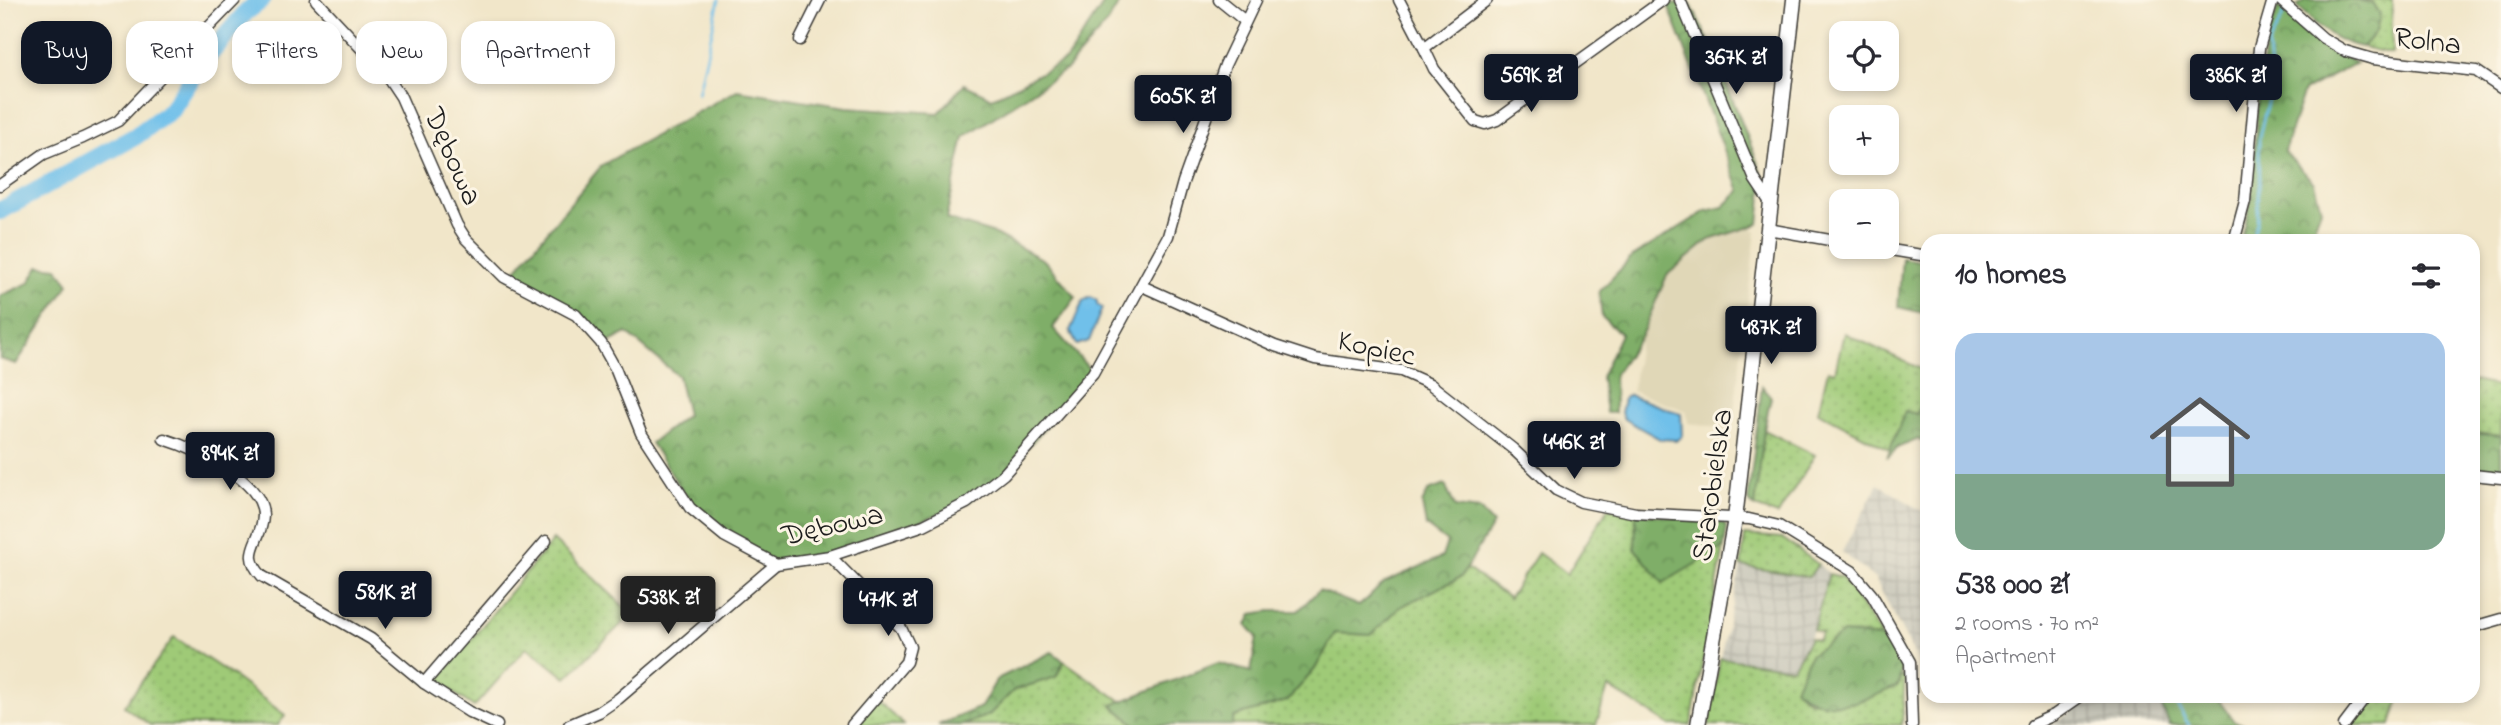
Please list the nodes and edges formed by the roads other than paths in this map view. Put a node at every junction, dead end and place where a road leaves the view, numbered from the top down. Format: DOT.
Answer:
graph roads {
  1 [pos="235,0"];
  2 [pos="317,0"];
  3 [pos="820,0"];
  4 [pos="1219,0"];
  5 [pos="1256,0"];
  6 [pos="1399,0"];
  7 [pos="1487,0"];
  8 [pos="1663,0"];
  9 [pos="1679,0"];
  10 [pos="1794,0"];
  11 [pos="2283,3"];
  12 [pos="1245,21"];
  13 [pos="800,40"];
  14 [pos="1424,48"];
  15 [pos="2501,88"];
  16 [pos="0,185"];
  17 [pos="1771,204"];
  18 [pos="1768,229"];
  19 [pos="2236,234"];
  20 [pos="1829,240"];
  21 [pos="1899,251"];
  22 [pos="1920,255"];
  23 [pos="1142,286"];
  24 [pos="164,439"];
  25 [pos="2480,476"];
  26 [pos="2501,478"];
  27 [pos="1735,519"];
  28 [pos="545,541"];
  29 [pos="830,556"];
  30 [pos="776,564"];
  31 [pos="2501,619"];
  32 [pos="2480,625"];
  33 [pos="424,683"];
  34 [pos="2071,703"];
  35 [pos="2361,703"];
  36 [pos="497,725"];
  37 [pos="569,725"];
  38 [pos="852,725"];
  39 [pos="1698,725"];
  40 [pos="1912,725"];
  41 [pos="2032,725"];
  42 [pos="2344,725"];
  1 -- 16 [label="street"];
  2 -- 30 [label="street, Dębowa"];
  3 -- 13 [label="street"];
  4 -- 12 [label="street"];
  5 -- 12 [label="street, Dębowa"];
  6 -- 14 [label="street"];
  7 -- 14 [label="street"];
  8 -- 14 [label="street"];
  9 -- 17 [label="street"];
  10 -- 17 [label="street, Starobielska"];
  11 -- 15 [label="street, Rolna"];
  11 -- 19 [label="street"];
  12 -- 23 [label="street, Dębowa"];
  17 -- 18 [label="street, Starobielska"];
  18 -- 20 [label="street"];
  18 -- 27 [label="street, Starobielska"];
  21 -- 22 [label="street"];
  23 -- 27 [label="street, Kopiec"];
  23 -- 29 [label="street, Dębowa"];
  24 -- 33 [label="street"];
  25 -- 26 [label="street"];
  27 -- 39 [label="street, Starobielska"];
  27 -- 40 [label="street, Kopiec"];
  28 -- 33 [label="street"];
  29 -- 30 [label="street, Dębowa"];
  29 -- 38 [label="street"];
  30 -- 37 [label="street"];
  31 -- 32 [label="street"];
  33 -- 36 [label="street"];
  34 -- 41 [label="street"];
  35 -- 42 [label="street"];
}
